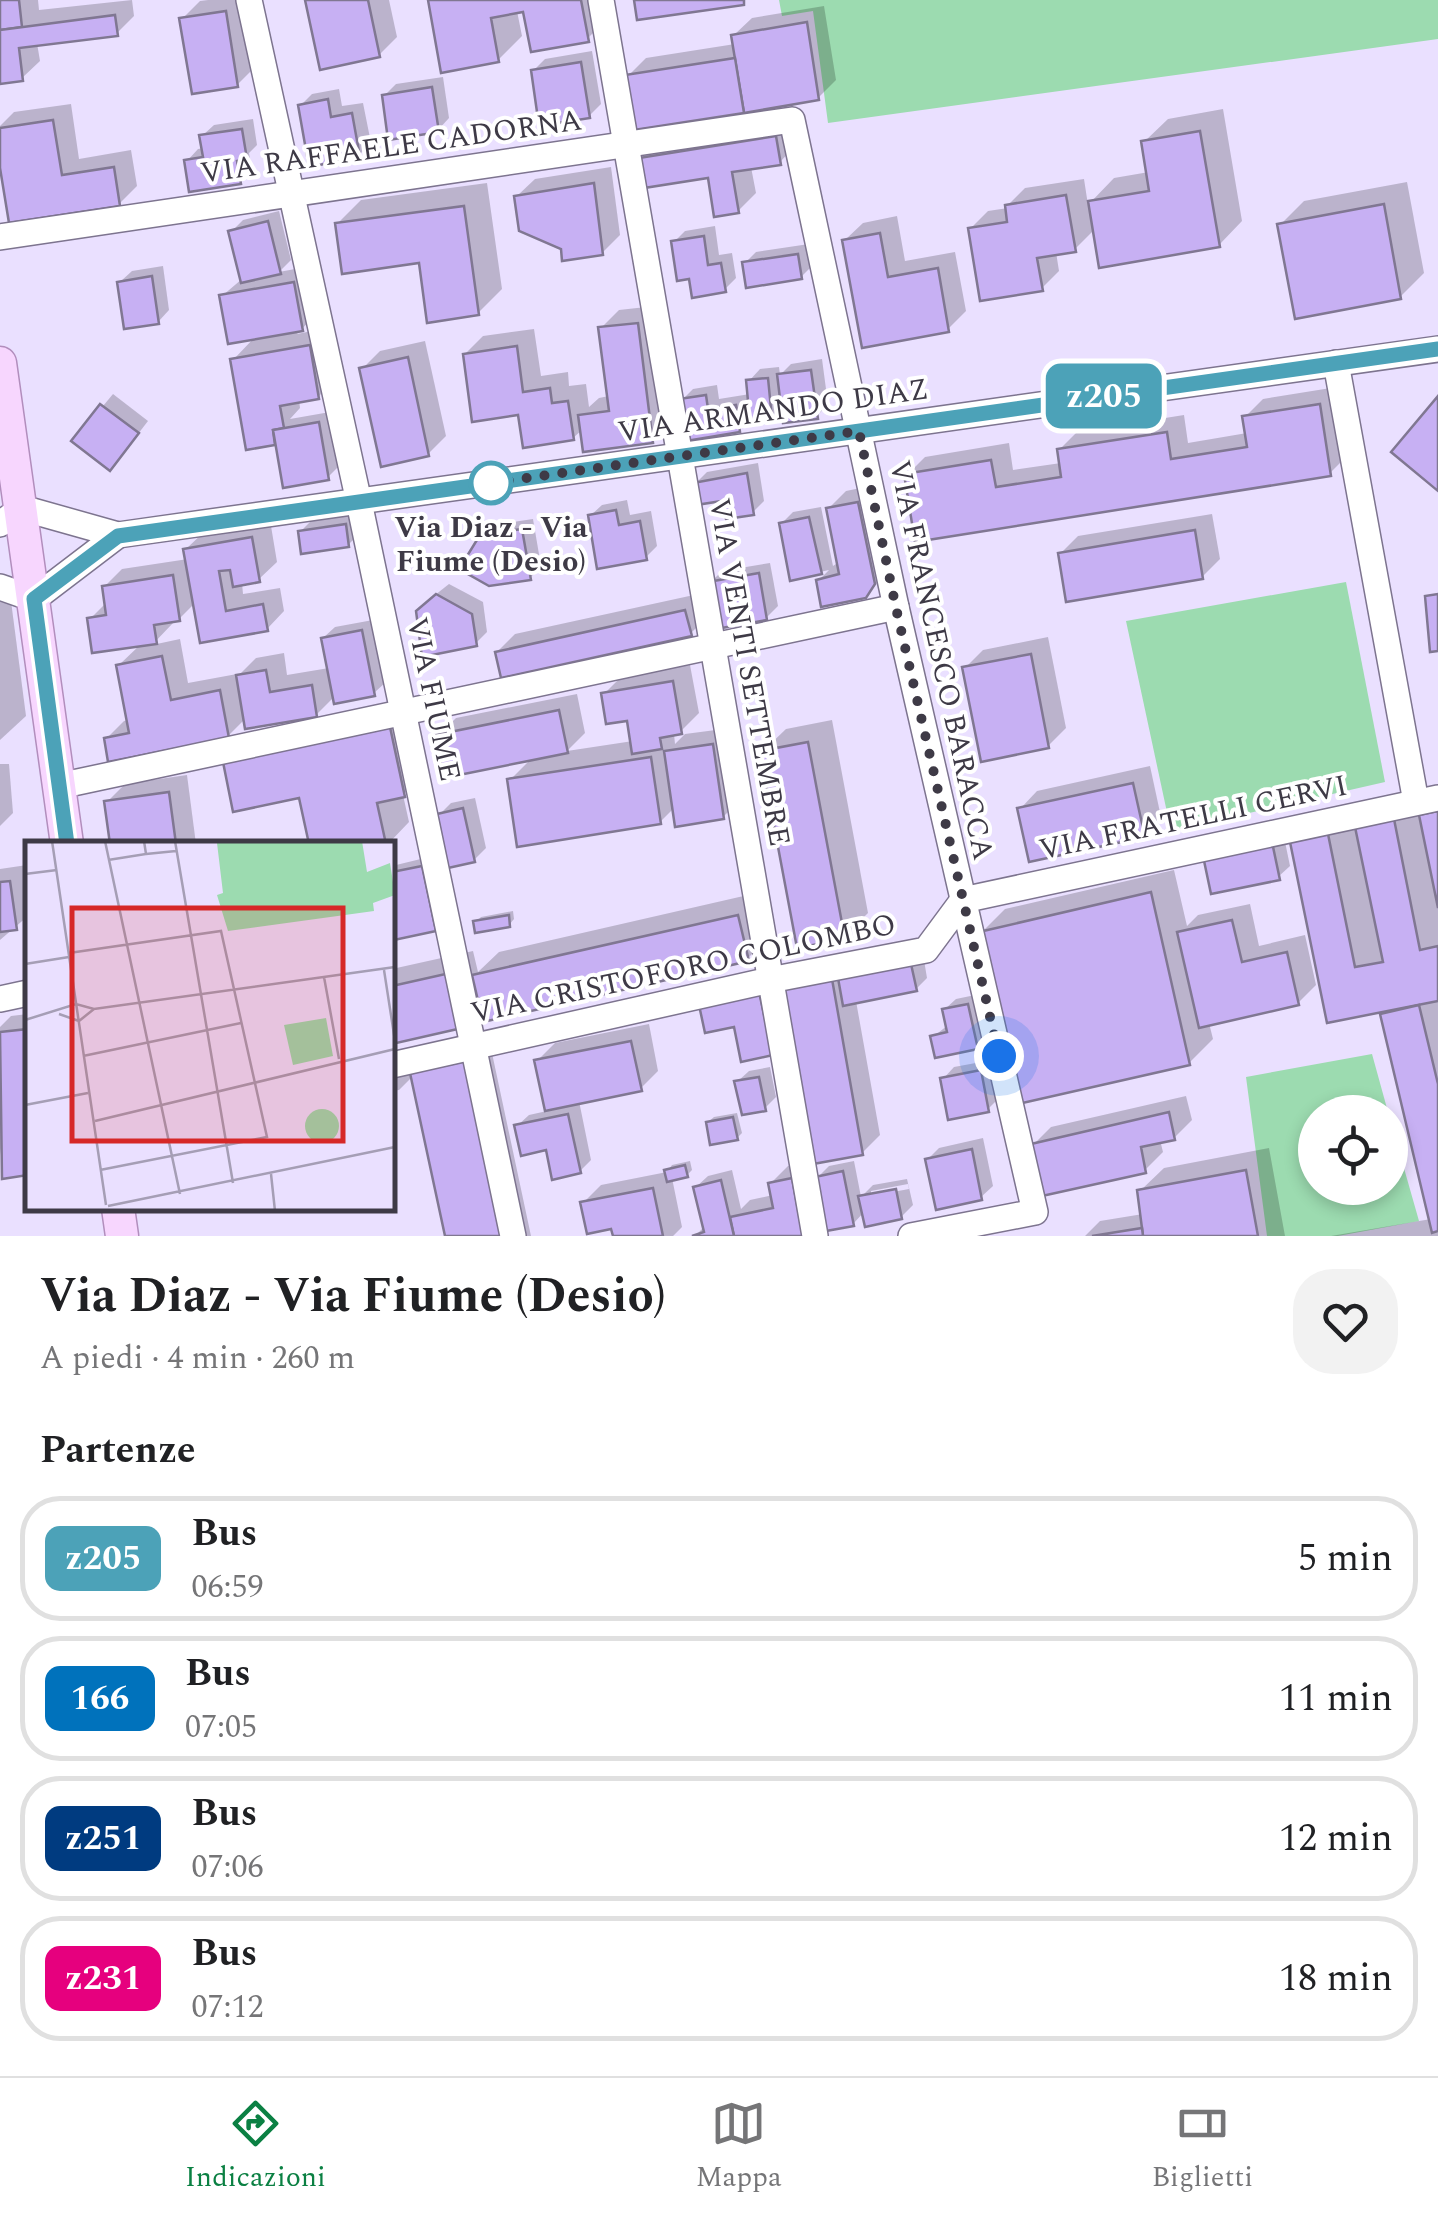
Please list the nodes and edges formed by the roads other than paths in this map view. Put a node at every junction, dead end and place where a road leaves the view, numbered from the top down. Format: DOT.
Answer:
graph roads {
  1 [pos="249,0"];
  2 [pos="601,0"];
  3 [pos="792,120"];
  4 [pos="625,145"];
  5 [pos="292,192"];
  6 [pos="0,237"];
  7 [pos="1438,348"];
  8 [pos="0,363"];
  9 [pos="1336,363"];
  10 [pos="859,431"];
  11 [pos="679,456"];
  12 [pos="359,502"];
  13 [pos="11,516"];
  14 [pos="118,536"];
  15 [pos="0,586"];
  16 [pos="34,599"];
  17 [pos="896,608"];
  18 [pos="712,647"];
  19 [pos="404,713"];
  20 [pos="59,786"];
  21 [pos="1427,800"];
  22 [pos="67,841"];
  23 [pos="962,900"];
  24 [pos="770,980"];
  25 [pos="25,994"];
  26 [pos="0,998"];
  27 [pos="474,1046"];
  28 [pos="395,1064"];
  29 [pos="118,1211"];
  30 [pos="122,1236"];
  31 [pos="513,1236"];
  32 [pos="814,1236"];
  33 [pos="911,1236"];
  1 -- 5 [label="street, VIA FIUME"];
  2 -- 4 [label="street, VIA VENTI SETTEMBRE"];
  3 -- 4 [label="street, VIA RAFFAELE CADORNA"];
  3 -- 10 [label="street, VIA FRANCESCO BARACCA"];
  4 -- 5 [label="street, VIA RAFFAELE CADORNA"];
  4 -- 11 [label="street, VIA VENTI SETTEMBRE"];
  5 -- 6 [label="street, VIA RAFFAELE CADORNA"];
  5 -- 12 [label="street, VIA FIUME"];
  7 -- 9 [label="street, VIA ARMANDO DIAZ"];
  8 -- 13 [label="main road"];
  9 -- 10 [label="street, VIA ARMANDO DIAZ"];
  9 -- 21 [label="street"];
  10 -- 11 [label="street, VIA ARMANDO DIAZ"];
  10 -- 17 [label="street, VIA FRANCESCO BARACCA"];
  11 -- 12 [label="street, VIA ARMANDO DIAZ"];
  11 -- 18 [label="street, VIA VENTI SETTEMBRE"];
  12 -- 14 [label="street, VIA ARMANDO DIAZ"];
  12 -- 19 [label="street, VIA FIUME"];
  13 -- 14 [label="street, VIA ARMANDO DIAZ"];
  13 -- 16 [label="main road"];
  14 -- 16 [label="street, VIA ARMANDO DIAZ"];
  15 -- 16 [label="street"];
  16 -- 20 [label="main road"];
  17 -- 18 [label="street"];
  17 -- 23 [label="street, VIA FRANCESCO BARACCA"];
  18 -- 19 [label="street"];
  18 -- 24 [label="street, VIA VENTI SETTEMBRE"];
  19 -- 20 [label="street"];
  19 -- 27 [label="street, VIA FIUME"];
  20 -- 22 [label="main road"];
  21 -- 23 [label="street, VIA FRATELLI CERVI"];
  23 -- 24 [label="street, VIA CRISTOFORO COLOMBO"];
  23 -- 33 [label="street, VIA FRANCESCO BARACCA"];
  24 -- 27 [label="street, VIA CRISTOFORO COLOMBO"];
  24 -- 32 [label="street, VIA VENTI SETTEMBRE"];
  25 -- 26 [label="street"];
  27 -- 28 [label="street, VIA CRISTOFORO COLOMBO"];
  27 -- 31 [label="street, VIA FIUME"];
  29 -- 30 [label="main road"];
}
